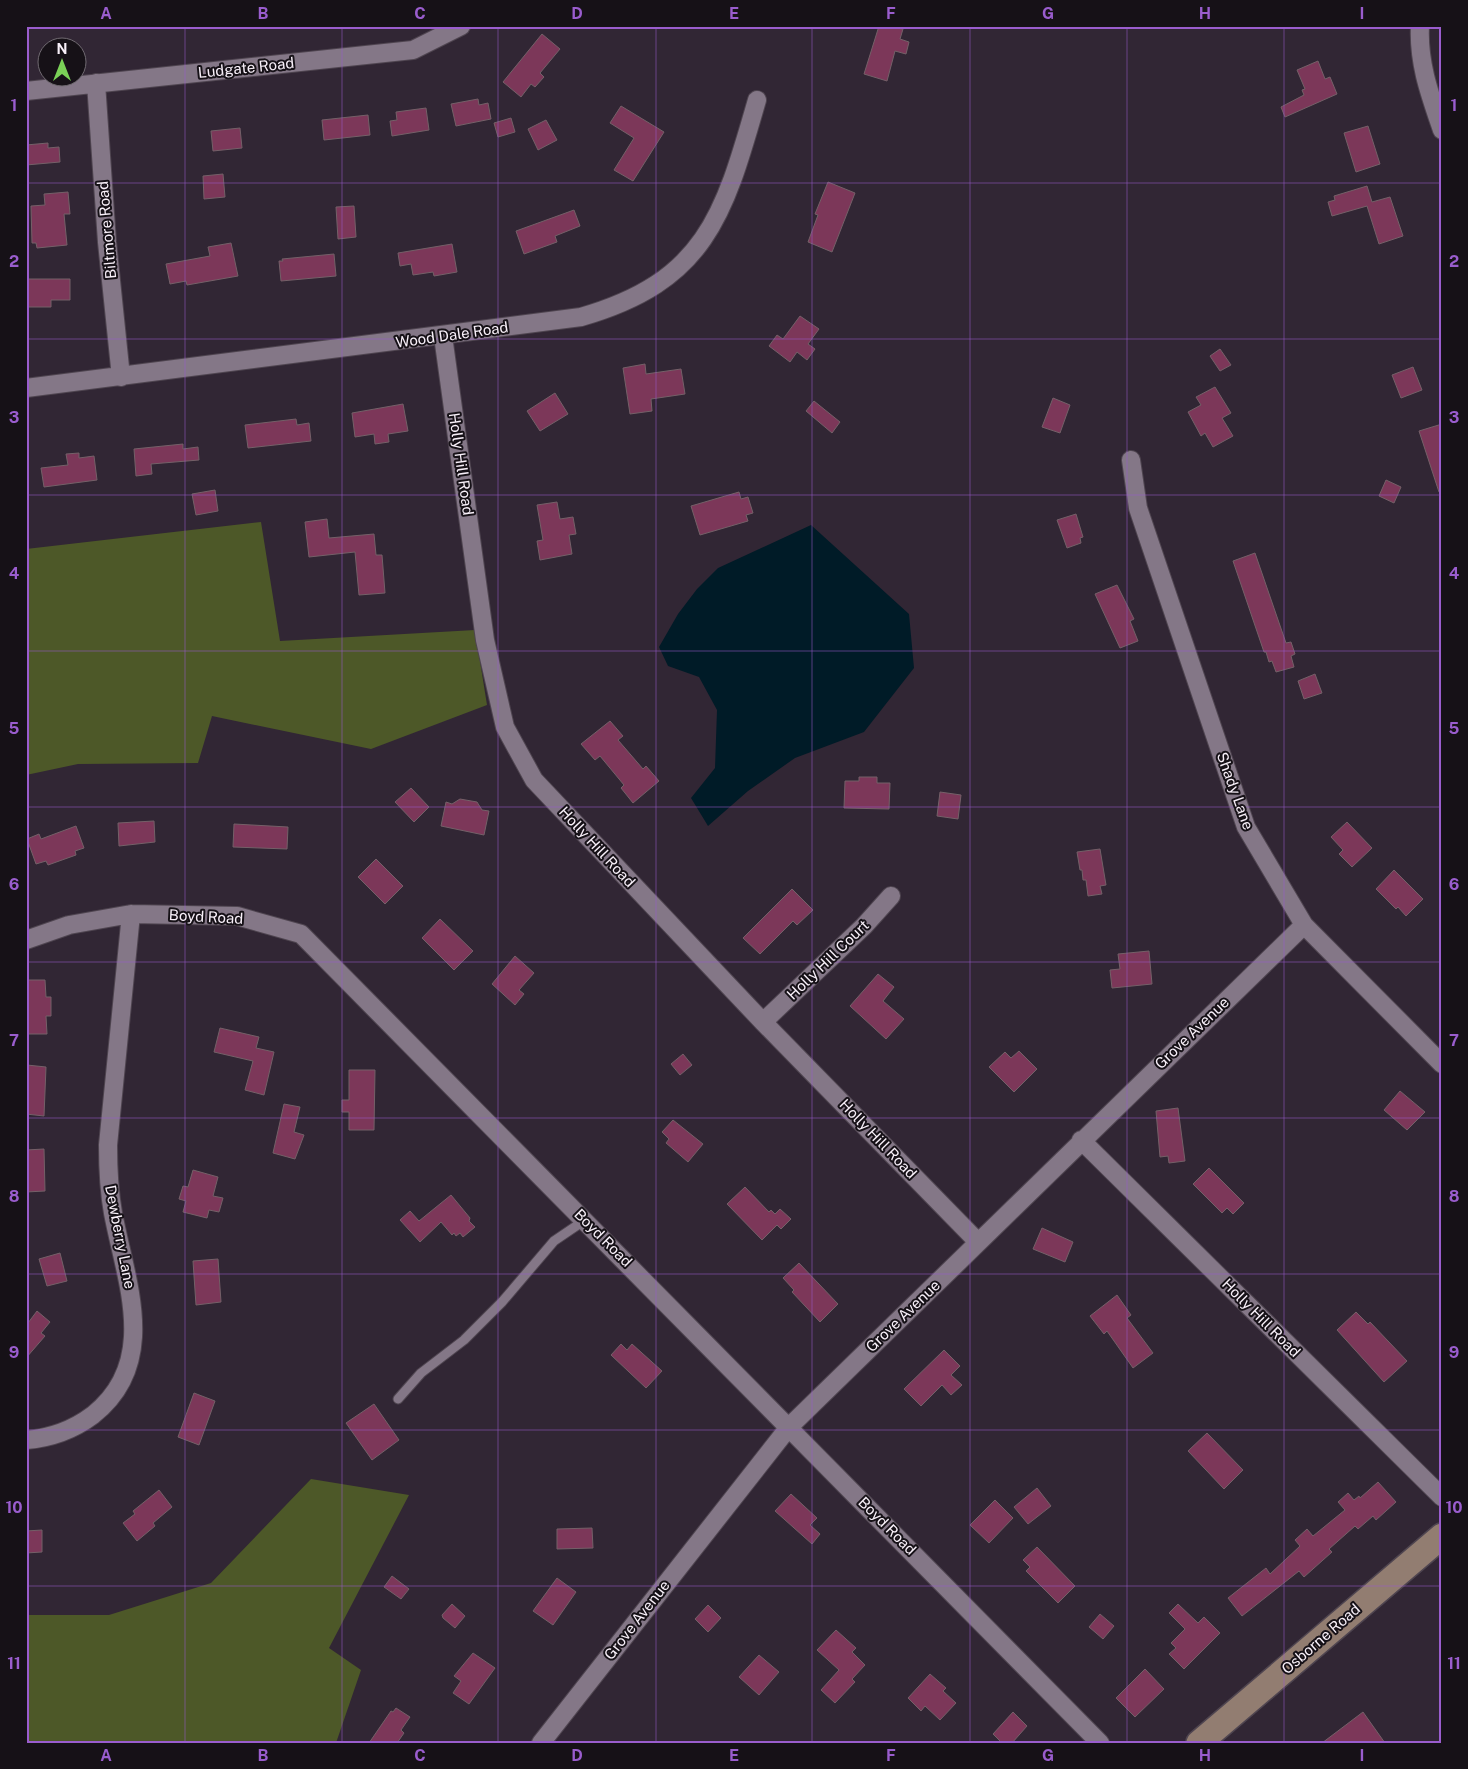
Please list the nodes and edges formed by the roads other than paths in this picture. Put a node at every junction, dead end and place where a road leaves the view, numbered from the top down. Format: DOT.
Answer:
graph roads {
  1 [pos="461,26"];
  2 [pos="1420,26"];
  3 [pos="96,83"];
  4 [pos="26,91"];
  5 [pos="757,100"];
  6 [pos="1442,130"];
  7 [pos="444,336"];
  8 [pos="121,377"];
  9 [pos="26,388"];
  10 [pos="1131,460"];
  11 [pos="891,896"];
  12 [pos="131,914"];
  13 [pos="1304,924"];
  14 [pos="26,940"];
  15 [pos="763,1022"];
  16 [pos="1442,1064"];
  17 [pos="1081,1140"];
  18 [pos="585,1220"];
  19 [pos="978,1242"];
  20 [pos="398,1399"];
  21 [pos="789,1427"];
  22 [pos="26,1440"];
  23 [pos="1442,1497"];
  24 [pos="1442,1536"];
  25 [pos="541,1743"];
  26 [pos="1100,1743"];
  27 [pos="1199,1743"];
  1 -- 3 [label="street, Ludgate Road"];
  2 -- 6 [label="street"];
  3 -- 4 [label="street, Ludgate Road"];
  3 -- 8 [label="street, Biltmore Road"];
  5 -- 7 [label="street, Wood Dale Road"];
  7 -- 8 [label="street, Wood Dale Road"];
  7 -- 15 [label="street, Holly Hill Road"];
  8 -- 9 [label="street, Wood Dale Road"];
  10 -- 13 [label="street, Shady Lane"];
  11 -- 15 [label="street, Holly Hill Court"];
  12 -- 14 [label="street, Boyd Road"];
  12 -- 18 [label="street, Boyd Road"];
  12 -- 22 [label="street, Dewberry Lane"];
  13 -- 16 [label="street, Shady Lane"];
  13 -- 17 [label="street, Grove Avenue"];
  15 -- 19 [label="street, Holly Hill Road"];
  17 -- 19 [label="street, Grove Avenue"];
  17 -- 23 [label="street, Holly Hill Road"];
  18 -- 20 [label="lane"];
  18 -- 21 [label="street, Boyd Road"];
  19 -- 21 [label="street, Grove Avenue"];
  21 -- 25 [label="street, Grove Avenue"];
  21 -- 26 [label="street, Boyd Road"];
  24 -- 27 [label="street, Osborne Road"];
}
